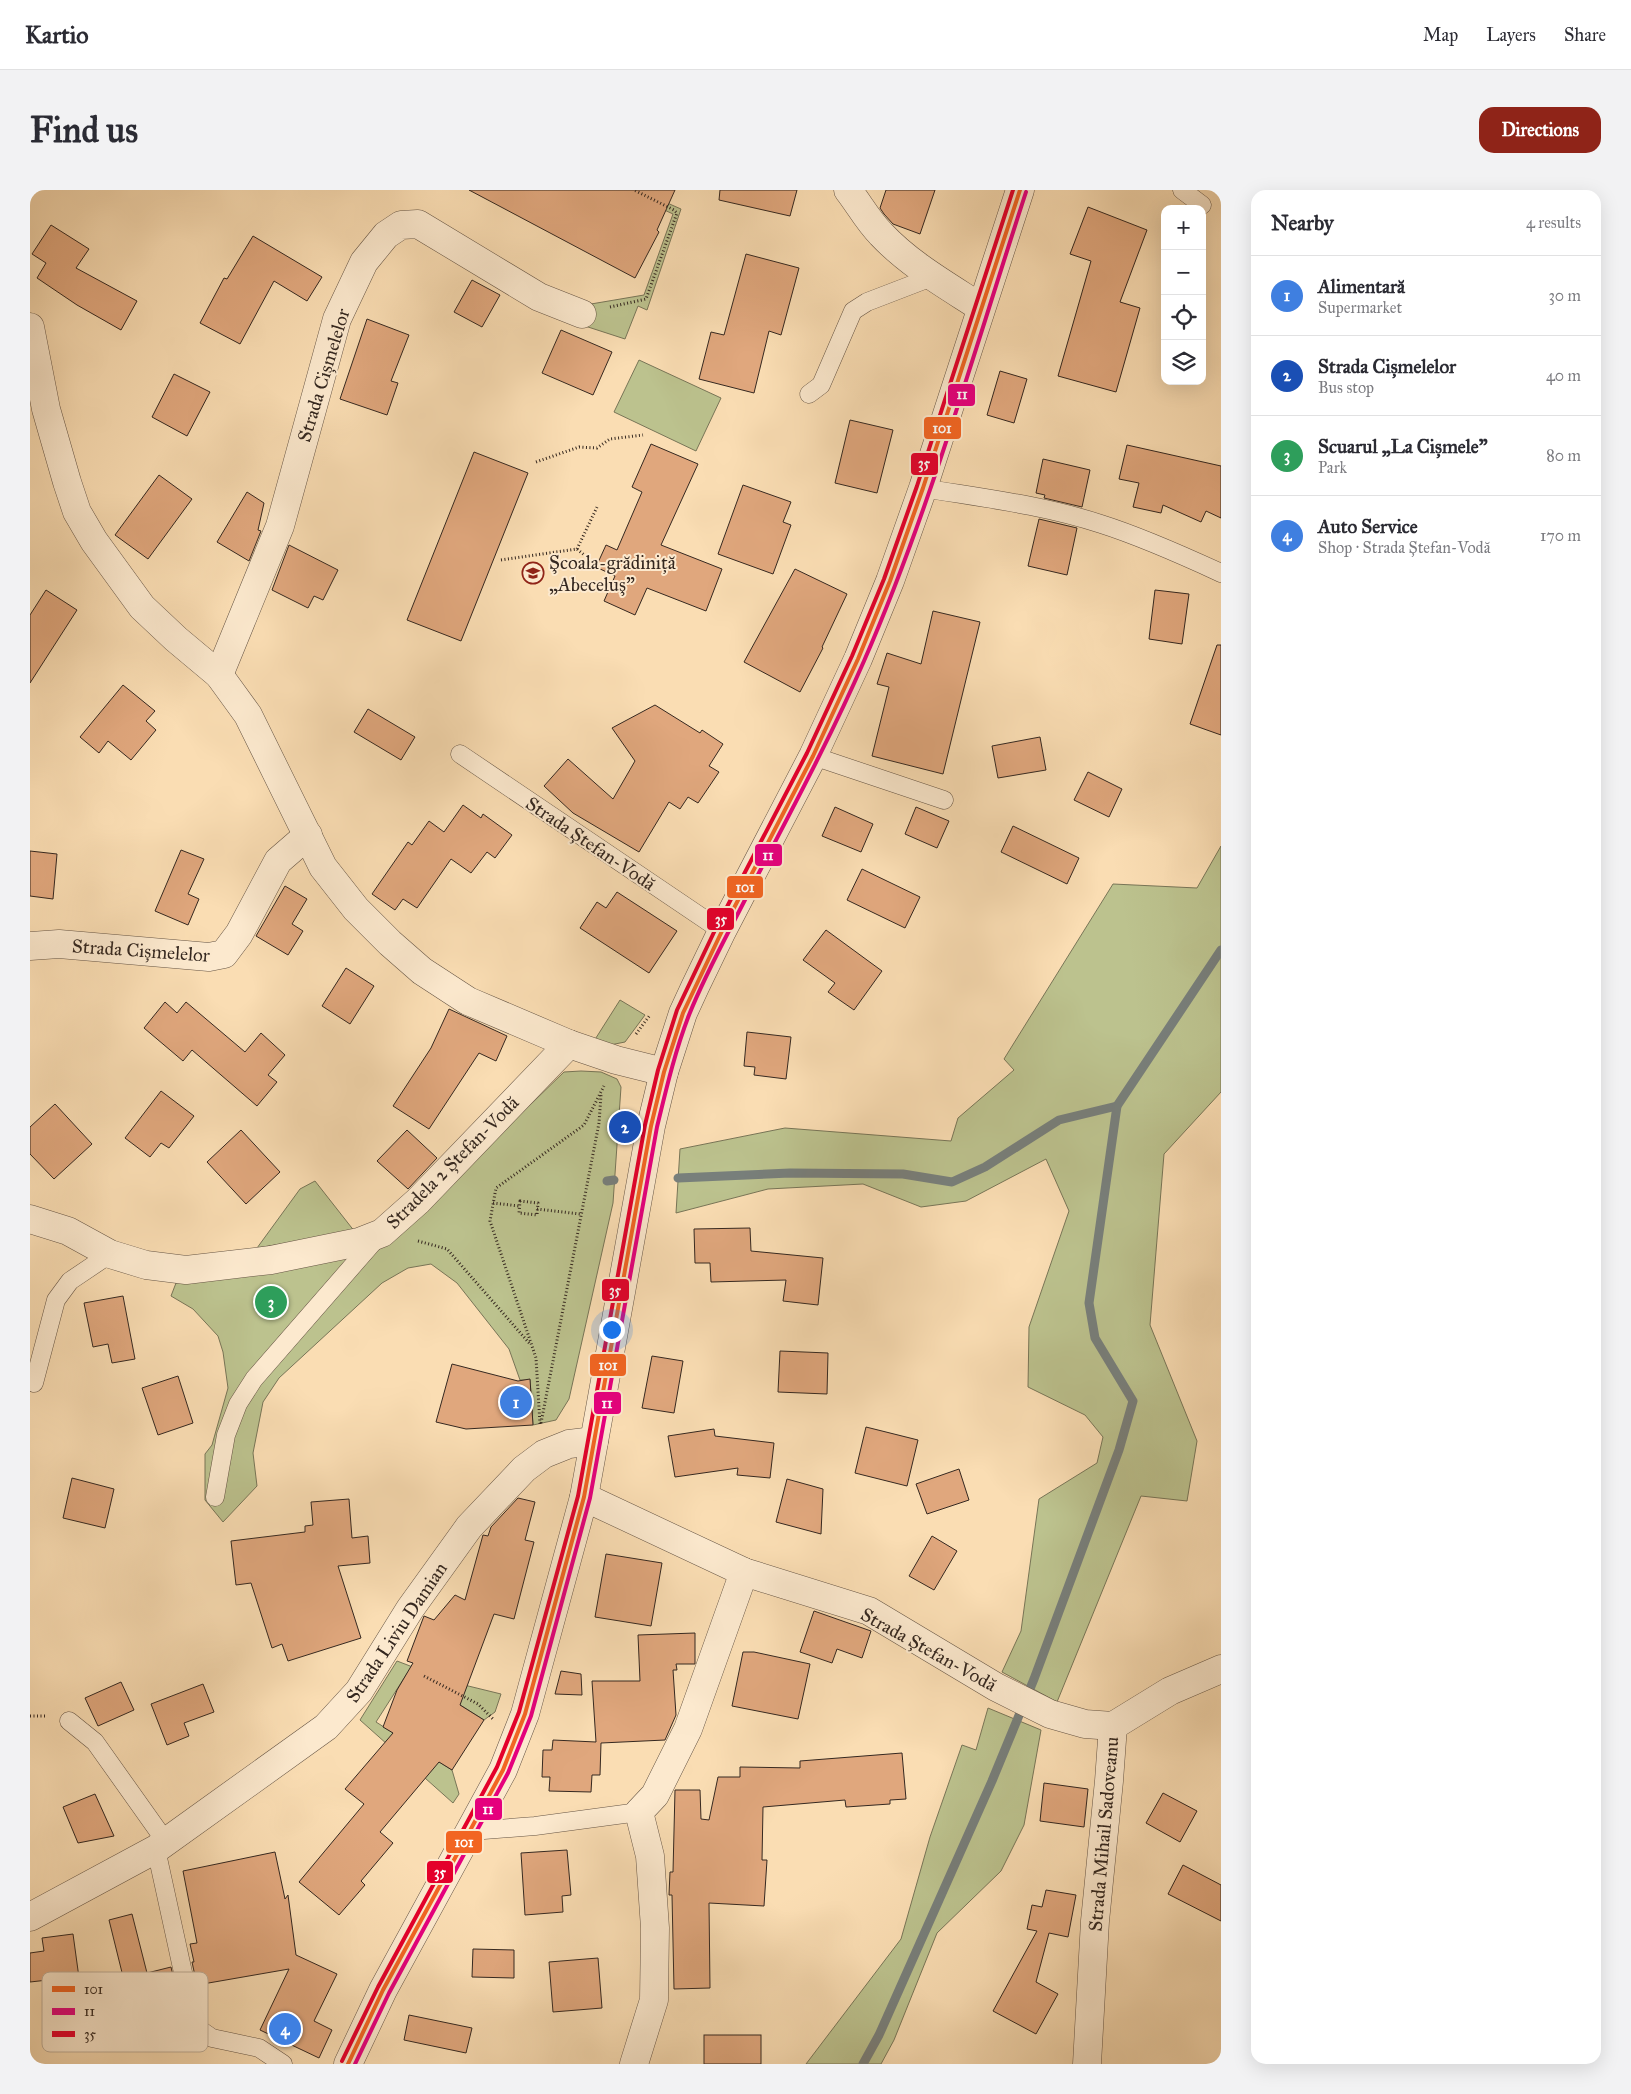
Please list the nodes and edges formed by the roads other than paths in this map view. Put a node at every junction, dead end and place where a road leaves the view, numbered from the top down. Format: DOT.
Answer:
graph roads {
  1 [pos="848,190"];
  2 [pos="1020,190"];
  3 [pos="1182,190"];
  4 [pos="1202,205"];
  5 [pos="932,277"];
  6 [pos="980,308"];
  7 [pos="582,314"];
  8 [pos="30,327"];
  9 [pos="809,394"];
  10 [pos="923,488"];
  11 [pos="1221,573"];
  12 [pos="219,675"];
  13 [pos="460,754"];
  14 [pos="813,756"];
  15 [pos="944,800"];
  16 [pos="308,835"];
  17 [pos="722,931"];
  18 [pos="30,946"];
  19 [pos="568,1044"];
  20 [pos="664,1072"];
  21 [pos="30,1219"];
  22 [pos="382,1233"];
  23 [pos="110,1254"];
  24 [pos="34,1383"];
  25 [pos="594,1440"];
  26 [pos="215,1497"];
  27 [pos="584,1497"];
  28 [pos="744,1572"];
  29 [pos="1221,1669"];
  30 [pos="69,1721"];
  31 [pos="1113,1726"];
  32 [pos="639,1812"];
  33 [pos="471,1830"];
  34 [pos="161,1845"];
  35 [pos="30,1916"];
  36 [pos="185,1972"];
  37 [pos="208,2035"];
  38 [pos="283,2064"];
  39 [pos="348,2064"];
  40 [pos="634,2064"];
  41 [pos="1088,2064"];
  1 -- 5 [label="street"];
  2 -- 6 [label="street"];
  3 -- 4 [label="lane"];
  5 -- 6 [label="street"];
  5 -- 9 [label="lane"];
  6 -- 10 [label="street"];
  7 -- 12 [label="street, Strada Cișmelelor"];
  8 -- 12 [label="street"];
  10 -- 11 [label="lane"];
  10 -- 14 [label="street"];
  12 -- 16 [label="street"];
  13 -- 17 [label="lane, Strada Ștefan-Vodă"];
  14 -- 15 [label="lane"];
  14 -- 17 [label="street"];
  16 -- 18 [label="street, Strada Cișmelelor"];
  16 -- 19 [label="street"];
  17 -- 20 [label="street"];
  19 -- 20 [label="street"];
  19 -- 22 [label="street, Stradela 2 Ștefan-Vodă"];
  20 -- 25 [label="street"];
  21 -- 23 [label="street, Stradela 2 Ștefan-Vodă"];
  22 -- 23 [label="street, Stradela 2 Ștefan-Vodă"];
  22 -- 26 [label="lane"];
  23 -- 24 [label="lane"];
  25 -- 27 [label="street"];
  25 -- 34 [label="street, Strada Liviu Damian"];
  27 -- 28 [label="street, Strada Ștefan-Vodă"];
  27 -- 33 [label="street"];
  28 -- 31 [label="street, Strada Ștefan-Vodă"];
  28 -- 32 [label="street"];
  29 -- 31 [label="street, Strada Mihail Sadoveanu"];
  30 -- 34 [label="lane"];
  31 -- 41 [label="street, Strada Mihail Sadoveanu"];
  32 -- 33 [label="lane"];
  32 -- 40 [label="street"];
  33 -- 39 [label="street"];
  34 -- 35 [label="street, Strada Liviu Damian"];
  34 -- 36 [label="lane"];
  37 -- 38 [label="lane"];
}
